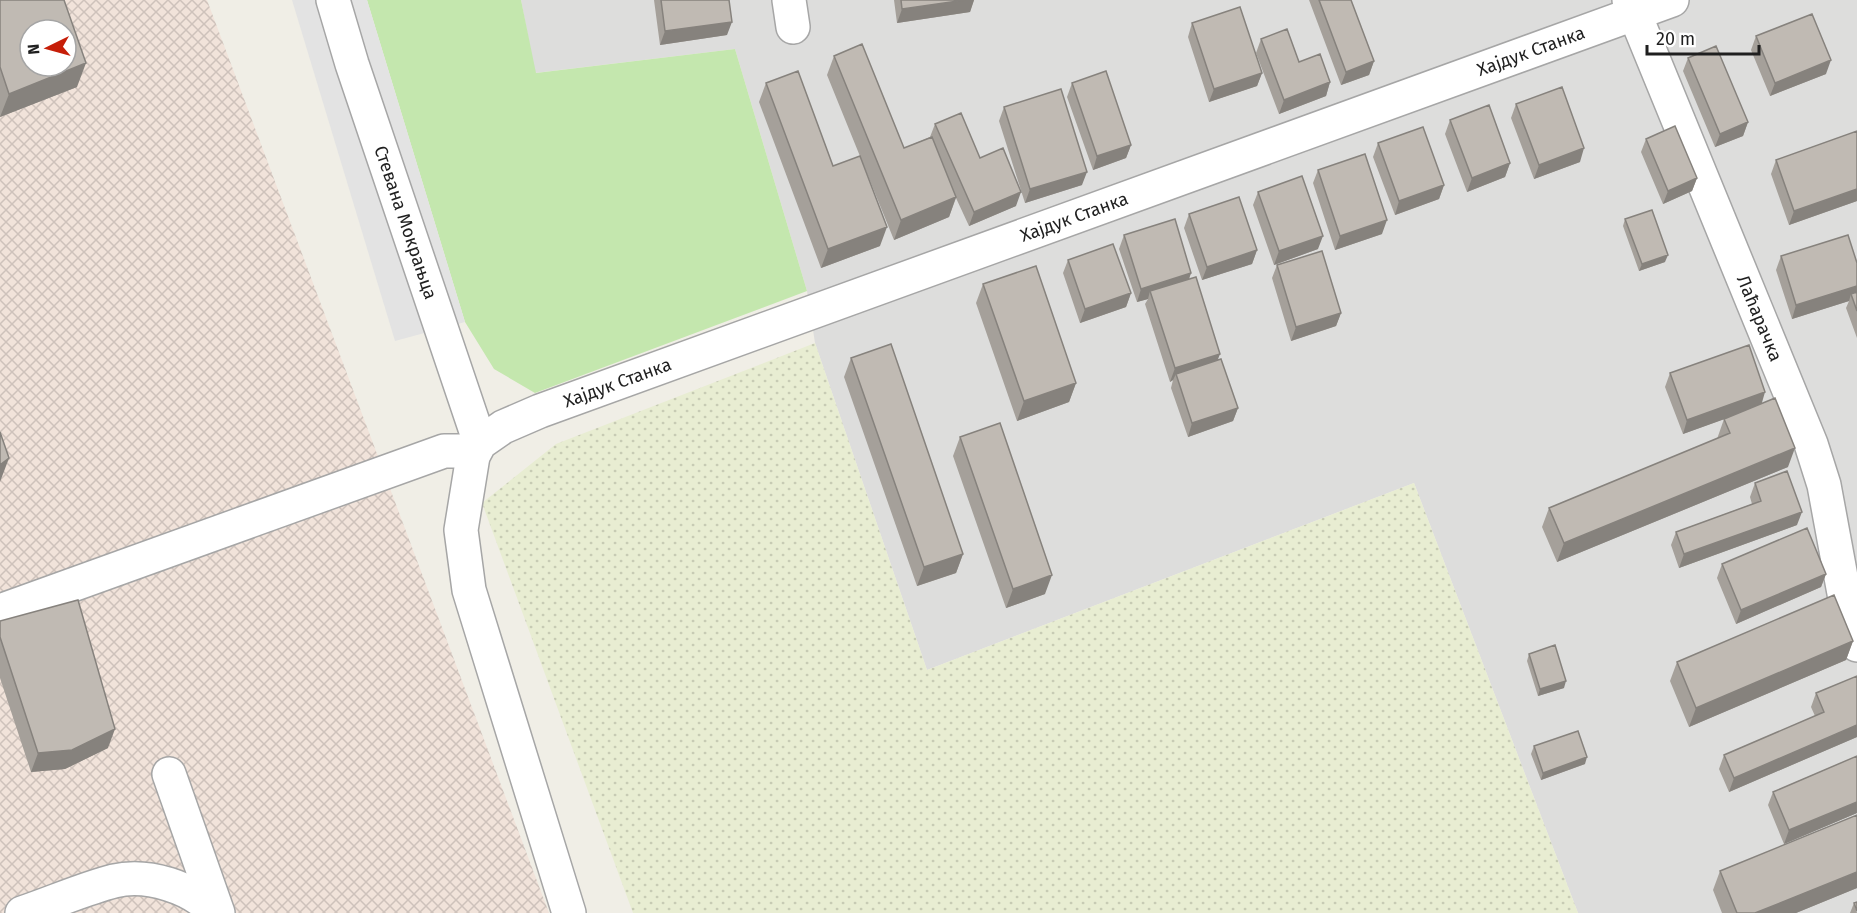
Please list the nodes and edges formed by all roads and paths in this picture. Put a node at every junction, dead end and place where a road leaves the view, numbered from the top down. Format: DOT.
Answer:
graph roads {
  1 [pos="333,0"];
  2 [pos="1672,0"];
  3 [pos="1632,6"];
  4 [pos="476,449"];
  5 [pos="0,611"];
  6 [pos="1857,645"];
  7 [pos="169,774"];
  8 [pos="22,913"];
  9 [pos="216,913"];
  10 [pos="569,913"];
  1 -- 4 [label="street, Стевана Мокрањца"];
  2 -- 3 [label="street, Хајдук Станка"];
  3 -- 4 [label="street, Хајдук Станка"];
  3 -- 6 [label="street, Лаћарачка"];
  4 -- 5 [label="street"];
  4 -- 10 [label="street"];
  7 -- 9 [label="street"];
  8 -- 9 [label="street"];
}
